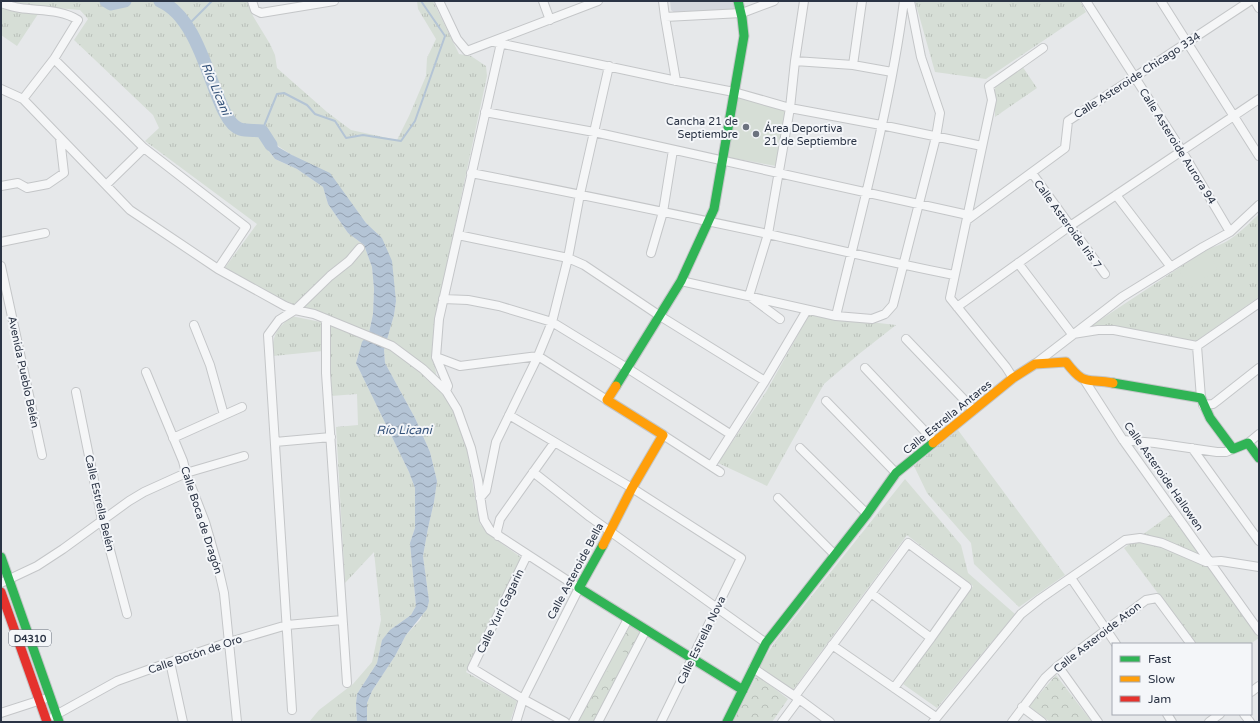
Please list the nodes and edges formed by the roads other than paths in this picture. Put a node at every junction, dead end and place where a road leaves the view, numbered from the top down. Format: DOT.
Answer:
graph roads {
  1 [pos="252,1"];
  2 [pos="333,1"];
  3 [pos="439,1"];
  4 [pos="543,1"];
  5 [pos="598,1"];
  6 [pos="663,1"];
  7 [pos="738,1"];
  8 [pos="774,1"];
  9 [pos="804,1"];
  10 [pos="862,1"];
  11 [pos="904,1"];
  12 [pos="910,1"];
  13 [pos="1161,1"];
  14 [pos="1250,1"];
  15 [pos="1255,1"];
  16 [pos="1090,2"];
  17 [pos="1,4"];
  18 [pos="1259,8"];
  19 [pos="742,13"];
  20 [pos="665,18"];
  21 [pos="550,20"];
  22 [pos="498,42"];
  23 [pos="1187,42"];
  24 [pos="1043,48"];
  25 [pos="54,60"];
  26 [pos="795,61"];
  27 [pos="853,65"];
  28 [pos="609,66"];
  29 [pos="892,72"];
  30 [pos="1135,76"];
  31 [pos="676,81"];
  32 [pos="1,89"];
  33 [pos="734,92"];
  34 [pos="23,99"];
  35 [pos="1259,99"];
  36 [pos="790,108"];
  37 [pos="485,112"];
  38 [pos="1234,116"];
  39 [pos="881,125"];
  40 [pos="594,132"];
  41 [pos="936,137"];
  42 [pos="60,138"];
  43 [pos="982,146"];
  44 [pos="144,148"];
  45 [pos="673,150"];
  46 [pos="1182,150"];
  47 [pos="1259,156"];
  48 [pos="722,161"];
  49 [pos="471,173"];
  50 [pos="778,173"];
  51 [pos="1032,173"];
  52 [pos="106,185"];
  53 [pos="1,186"];
  54 [pos="867,192"];
  55 [pos="580,194"];
  56 [pos="1116,195"];
  57 [pos="919,204"];
  58 [pos="1259,205"];
  59 [pos="663,212"];
  60 [pos="967,218"];
  61 [pos="707,222"];
  62 [pos="1070,226"];
  63 [pos="1230,232"];
  64 [pos="45,233"];
  65 [pos="768,234"];
  66 [pos="458,235"];
  67 [pos="1,242"];
  68 [pos="360,248"];
  69 [pos="651,253"];
  70 [pos="851,253"];
  71 [pos="568,258"];
  72 [pos="1018,263"];
  73 [pos="1,266"];
  74 [pos="904,266"];
  75 [pos="1171,267"];
  76 [pos="218,269"];
  77 [pos="1105,274"];
  78 [pos="954,275"];
  79 [pos="681,281"];
  80 [pos="749,296"];
  81 [pos="443,299"];
  82 [pos="1259,303"];
  83 [pos="956,307"];
  84 [pos="295,310"];
  85 [pos="807,310"];
  86 [pos="660,316"];
  87 [pos="836,316"];
  88 [pos="326,319"];
  89 [pos="780,319"];
  90 [pos="552,322"];
  91 [pos="194,325"];
  92 [pos="1072,334"];
  93 [pos="906,339"];
  94 [pos="1196,346"];
  95 [pos="538,356"];
  96 [pos="436,357"];
  97 [pos="1035,364"];
  98 [pos="627,368"];
  99 [pos="865,368"];
  100 [pos="1259,368"];
  101 [pos="146,372"];
  102 [pos="1013,378"];
  103 [pos="765,381"];
  104 [pos="1085,381"];
  105 [pos="446,391"];
  106 [pos="76,392"];
  107 [pos="607,400"];
  108 [pos="826,401"];
  109 [pos="1202,401"];
  110 [pos="242,407"];
  111 [pos="974,410"];
  112 [pos="224,415"];
  113 [pos="509,416"];
  114 [pos="730,434"];
  115 [pos="1259,434"];
  116 [pos="663,436"];
  117 [pos="331,437"];
  118 [pos="172,438"];
  119 [pos="1123,440"];
  120 [pos="275,442"];
  121 [pos="935,442"];
  122 [pos="554,443"];
  123 [pos="1248,443"];
  124 [pos="800,448"];
  125 [pos="1192,448"];
  126 [pos="1233,449"];
  127 [pos="42,455"];
  128 [pos="244,456"];
  129 [pos="1259,458"];
  130 [pos="710,466"];
  131 [pos="533,472"];
  132 [pos="720,472"];
  133 [pos="186,473"];
  134 [pos="896,473"];
  135 [pos="632,488"];
  136 [pos="480,498"];
  137 [pos="778,498"];
  138 [pos="867,514"];
  139 [pos="102,520"];
  140 [pos="611,531"];
  141 [pos="498,536"];
  142 [pos="1259,541"];
  143 [pos="527,555"];
  144 [pos="835,555"];
  145 [pos="1,557"];
  146 [pos="1209,561"];
  147 [pos="1259,568"];
  148 [pos="1071,578"];
  149 [pos="5,581"];
  150 [pos="579,588"];
  151 [pos="1,592"];
  152 [pos="871,593"];
  153 [pos="716,608"];
  154 [pos="127,614"];
  155 [pos="628,619"];
  156 [pos="342,620"];
  157 [pos="287,625"];
  158 [pos="646,630"];
  159 [pos="1106,630"];
  160 [pos="1259,631"];
  161 [pos="931,638"];
  162 [pos="229,642"];
  163 [pos="766,643"];
  164 [pos="1115,643"];
  165 [pos="1190,643"];
  166 [pos="832,645"];
  167 [pos="692,659"];
  168 [pos="170,662"];
  169 [pos="1058,666"];
  170 [pos="753,668"];
  171 [pos="347,683"];
  172 [pos="894,688"];
  173 [pos="743,690"];
  174 [pos="50,697"];
  175 [pos="797,698"];
  176 [pos="523,699"];
  177 [pos="40,700"];
  178 [pos="1022,707"];
  179 [pos="292,710"];
  180 [pos="1,713"];
  181 [pos="1219,715"];
  182 [pos="58,718"];
  183 [pos="934,719"];
  184 [pos="47,721"];
  185 [pos="183,722"];
  186 [pos="237,722"];
  187 [pos="516,722"];
  188 [pos="565,722"];
  189 [pos="573,722"];
  190 [pos="598,722"];
  191 [pos="661,722"];
  192 [pos="727,722"];
  193 [pos="782,722"];
  194 [pos="830,722"];
  195 [pos="1012,722"];
  196 [pos="1042,722"];
  197 [pos="1098,722"];
  198 [pos="1209,722"];
  1 -- 2 [label="street"];
  3 -- 22 [label="street"];
  4 -- 21 [label="street"];
  5 -- 21 [label="street"];
  6 -- 20 [label="street"];
  7 -- 19 [label="street"];
  8 -- 19 [label="street"];
  9 -- 26 [label="street"];
  10 -- 27 [label="street"];
  11 -- 29 [label="street"];
  12 -- 41 [label="street"];
  13 -- 23 [label="street"];
  14 -- 23 [label="street, Calle Asteroide Chicago 334"];
  15 -- 18 [label="street"];
  16 -- 30 [label="street, Calle Asteroide Aurora 94"];
  17 -- 25 [label="street"];
  19 -- 20 [label="street"];
  19 -- 33 [label="street"];
  20 -- 31 [label="street"];
  21 -- 22 [label="street"];
  22 -- 28 [label="street"];
  22 -- 37 [label="street"];
  23 -- 30 [label="street, Calle Asteroide Chicago 334"];
  23 -- 38 [label="street"];
  24 -- 43 [label="street"];
  25 -- 34 [label="street"];
  25 -- 44 [label="street"];
  26 -- 27 [label="street"];
  26 -- 36 [label="street"];
  27 -- 29 [label="street"];
  28 -- 31 [label="street"];
  28 -- 40 [label="street"];
  29 -- 39 [label="street"];
  30 -- 46 [label="street, Calle Asteroide Aurora 94"];
  30 -- 51 [label="street, Calle Asteroide Chicago 334"];
  31 -- 33 [label="street"];
  32 -- 34 [label="street"];
  33 -- 36 [label="street"];
  33 -- 48 [label="street"];
  34 -- 42 [label="street"];
  35 -- 38 [label="street"];
  36 -- 39 [label="street"];
  36 -- 50 [label="street"];
  37 -- 40 [label="street"];
  37 -- 49 [label="street"];
  38 -- 46 [label="street"];
  38 -- 47 [label="street"];
  39 -- 41 [label="street"];
  39 -- 54 [label="street"];
  40 -- 45 [label="street"];
  40 -- 55 [label="street"];
  41 -- 43 [label="street"];
  41 -- 57 [label="street"];
  42 -- 52 [label="street"];
  42 -- 53 [label="street"];
  43 -- 60 [label="street"];
  44 -- 52 [label="street"];
  44 -- 76 [label="street"];
  45 -- 48 [label="street"];
  45 -- 59 [label="street"];
  46 -- 56 [label="street"];
  46 -- 63 [label="street, Calle Asteroide Aurora 94"];
  48 -- 50 [label="street"];
  48 -- 61 [label="street"];
  49 -- 55 [label="street"];
  49 -- 66 [label="street"];
  50 -- 54 [label="street"];
  50 -- 65 [label="street"];
  51 -- 60 [label="street, Calle Asteroide Chicago 334"];
  51 -- 62 [label="street, Calle Asteroide Iris 7"];
  52 -- 76 [label="street"];
  54 -- 57 [label="street"];
  54 -- 70 [label="street"];
  55 -- 59 [label="street"];
  55 -- 71 [label="street"];
  56 -- 62 [label="street"];
  56 -- 75 [label="street"];
  57 -- 60 [label="street"];
  57 -- 74 [label="street"];
  58 -- 63 [label="street, Calle Estrella Antares"];
  59 -- 61 [label="street"];
  59 -- 69 [label="street"];
  60 -- 78 [label="street"];
  61 -- 65 [label="street"];
  61 -- 79 [label="street"];
  62 -- 72 [label="street"];
  62 -- 77 [label="street, Calle Asteroide Iris 7"];
  63 -- 75 [label="street, Calle Estrella Antares"];
  64 -- 67 [label="street"];
  65 -- 70 [label="street"];
  65 -- 80 [label="street"];
  66 -- 71 [label="street"];
  66 -- 81 [label="street"];
  68 -- 84 [label="street"];
  70 -- 74 [label="street"];
  70 -- 87 [label="street"];
  71 -- 86 [label="street"];
  71 -- 90 [label="street"];
  72 -- 83 [label="street"];
  72 -- 92 [label="street"];
  73 -- 127 [label="street, Avenida Pueblo Belén"];
  74 -- 78 [label="street"];
  74 -- 87 [label="street"];
  75 -- 92 [label="street, Calle Estrella Antares"];
  76 -- 84 [label="street"];
  78 -- 83 [label="street"];
  79 -- 80 [label="street"];
  79 -- 86 [label="street"];
  80 -- 85 [label="street"];
  80 -- 89 [label="street"];
  81 -- 90 [label="street"];
  81 -- 96 [label="street"];
  82 -- 94 [label="street"];
  83 -- 102 [label="street"];
  84 -- 88 [label="street"];
  84 -- 120 [label="street"];
  85 -- 87 [label="street"];
  85 -- 103 [label="street"];
  86 -- 98 [label="street"];
  86 -- 103 [label="street"];
  88 -- 105 [label="street"];
  88 -- 117 [label="street"];
  90 -- 95 [label="street"];
  90 -- 98 [label="street"];
  91 -- 112 [label="street"];
  92 -- 94 [label="street"];
  92 -- 97 [label="street, Calle Estrella Antares"];
  93 -- 111 [label="street"];
  94 -- 109 [label="street"];
  95 -- 96 [label="street"];
  95 -- 107 [label="street"];
  95 -- 113 [label="street"];
  96 -- 105 [label="street"];
  97 -- 102 [label="street, Calle Estrella Antares"];
  97 -- 104 [label="street, Calle Asteroide Hallowen"];
  98 -- 107 [label="street"];
  98 -- 114 [label="street"];
  99 -- 121 [label="street"];
  100 -- 109 [label="street"];
  101 -- 118 [label="street, Calle Boca de Dragón"];
  102 -- 111 [label="street, Calle Estrella Antares"];
  103 -- 114 [label="street"];
  104 -- 109 [label="street"];
  104 -- 119 [label="street, Calle Asteroide Hallowen"];
  105 -- 136 [label="street"];
  106 -- 139 [label="street, Calle Estrella Belén"];
  107 -- 116 [label="street"];
  108 -- 134 [label="street"];
  109 -- 126 [label="street"];
  110 -- 112 [label="street"];
  111 -- 121 [label="street, Calle Estrella Antares"];
  112 -- 118 [label="street"];
  113 -- 122 [label="street"];
  113 -- 136 [label="street"];
  114 -- 130 [label="street"];
  115 -- 123 [label="street"];
  116 -- 130 [label="street"];
  116 -- 135 [label="street, Calle Asteroide Bella"];
  117 -- 120 [label="street"];
  117 -- 156 [label="street"];
  118 -- 133 [label="street, Calle Boca de Dragón"];
  119 -- 125 [label="street"];
  119 -- 146 [label="street, Calle Asteroide Hallowen"];
  120 -- 157 [label="street"];
  121 -- 134 [label="street, Calle Estrella Antares"];
  122 -- 131 [label="street"];
  122 -- 135 [label="street"];
  123 -- 126 [label="street"];
  123 -- 129 [label="street"];
  124 -- 138 [label="street"];
  125 -- 126 [label="street"];
  125 -- 142 [label="street"];
  128 -- 133 [label="street"];
  130 -- 132 [label="street"];
  131 -- 140 [label="street"];
  131 -- 141 [label="street"];
  133 -- 139 [label="street"];
  133 -- 162 [label="street, Calle Boca de Dragón"];
  134 -- 138 [label="street, Calle Estrella Antares"];
  135 -- 140 [label="street, Calle Asteroide Bella"];
  135 -- 153 [label="street, Calle Estrella Nova"];
  136 -- 141 [label="street"];
  137 -- 144 [label="street"];
  138 -- 144 [label="street, Calle Estrella Antares"];
  139 -- 149 [label="street"];
  139 -- 154 [label="street, Calle Estrella Belén"];
  140 -- 150 [label="street, Calle Asteroide Bella"];
  140 -- 153 [label="street"];
  141 -- 143 [label="street"];
  143 -- 150 [label="street"];
  143 -- 176 [label="street, Calle Yuri Gagarin"];
  144 -- 163 [label="street, Calle Estrella Antares"];
  145 -- 149 [label="street, D4310"];
  146 -- 147 [label="street"];
  146 -- 148 [label="street"];
  146 -- 160 [label="street, Calle Asteroide Hallowen"];
  148 -- 159 [label="street"];
  148 -- 183 [label="street"];
  149 -- 174 [label="street, D4310"];
  150 -- 155 [label="street"];
  150 -- 176 [label="street, Calle Asteroide Bella"];
  151 -- 177 [label="street, D4310"];
  152 -- 161 [label="street"];
  152 -- 161 [label="street"];
  152 -- 166 [label="street"];
  153 -- 163 [label="street"];
  153 -- 167 [label="street, Calle Estrella Nova"];
  155 -- 158 [label="street"];
  155 -- 189 [label="street"];
  156 -- 157 [label="street, Calle Botón de Oro"];
  156 -- 171 [label="street"];
  157 -- 162 [label="street, Calle Botón de Oro"];
  157 -- 179 [label="street"];
  158 -- 167 [label="street"];
  158 -- 190 [label="street"];
  159 -- 164 [label="street"];
  159 -- 165 [label="street, Calle Asteroide Aton"];
  159 -- 169 [label="street, Calle Asteroide Aton"];
  161 -- 172 [label="street"];
  162 -- 168 [label="street, Calle Botón de Oro"];
  162 -- 186 [label="street, Calle Boca de Dragón"];
  163 -- 170 [label="street, Calle Estrella Antares"];
  166 -- 172 [label="street"];
  166 -- 175 [label="street"];
  167 -- 173 [label="street"];
  167 -- 191 [label="street, Calle Estrella Nova"];
  168 -- 182 [label="street, Calle Botón de Oro"];
  168 -- 185 [label="street"];
  169 -- 178 [label="street, Calle Asteroide Aton"];
  169 -- 197 [label="street"];
  170 -- 173 [label="street, Calle Estrella Antares"];
  170 -- 175 [label="street"];
  172 -- 183 [label="street"];
  173 -- 192 [label="street, Calle Estrella Antares"];
  174 -- 177 [label="street"];
  174 -- 182 [label="street, D4310"];
  175 -- 193 [label="street"];
  175 -- 194 [label="street"];
  176 -- 187 [label="street, Calle Asteroide Bella"];
  176 -- 188 [label="street"];
  177 -- 180 [label="street"];
  177 -- 184 [label="street, D4310"];
  178 -- 195 [label="street, Calle Asteroide Aton"];
  178 -- 196 [label="street"];
  181 -- 198 [label="street"];
  182 -- 184 [label="street, Calle Botón de Oro"];
}
